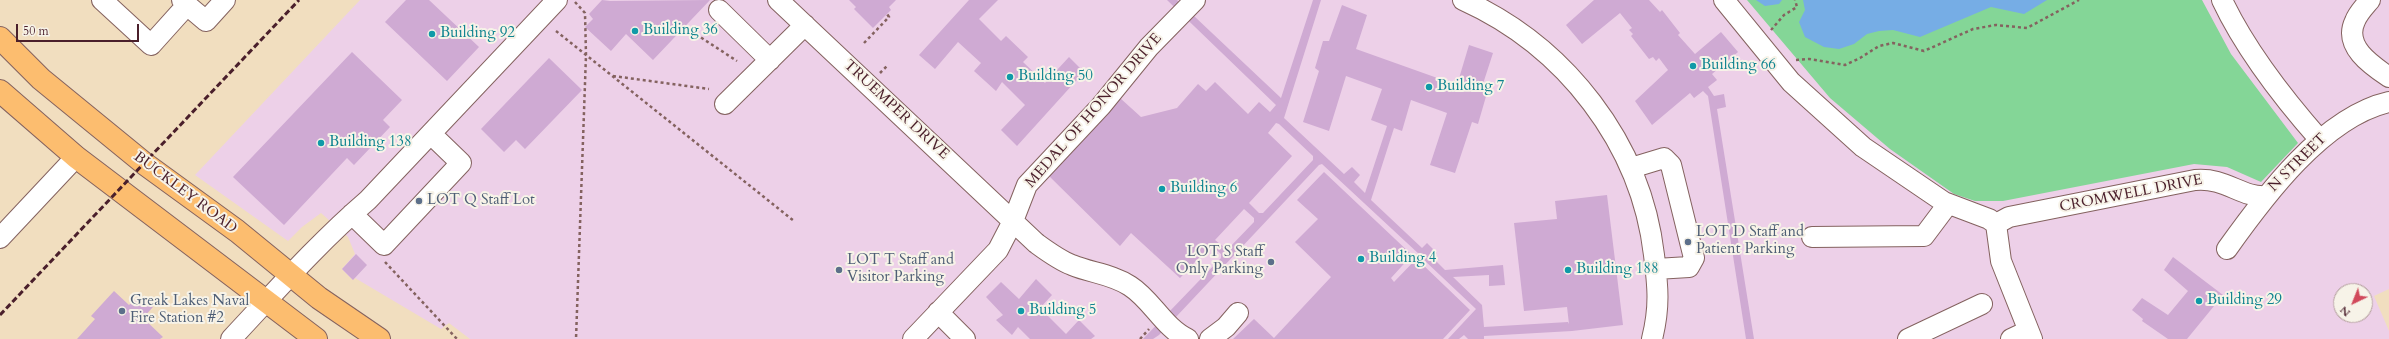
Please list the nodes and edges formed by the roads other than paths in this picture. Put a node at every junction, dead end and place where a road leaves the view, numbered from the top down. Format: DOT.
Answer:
graph roads {
  1 [pos="102,0"];
  2 [pos="225,0"];
  3 [pos="556,0"];
  4 [pos="778,0"];
  5 [pos="1195,0"];
  6 [pos="1463,0"];
  7 [pos="1724,0"];
  8 [pos="2222,0"];
  9 [pos="2370,0"];
  10 [pos="185,2"];
  11 [pos="719,10"];
  12 [pos="804,25"];
  13 [pos="0,38"];
  14 [pos="770,60"];
  15 [pos="2389,77"];
  16 [pos="0,91"];
  17 [pos="2389,102"];
  18 [pos="725,104"];
  19 [pos="430,134"];
  20 [pos="2320,140"];
  21 [pos="76,157"];
  22 [pos="1631,168"];
  23 [pos="2266,196"];
  24 [pos="1948,204"];
  25 [pos="352,214"];
  26 [pos="1013,221"];
  27 [pos="1996,224"];
  28 [pos="1812,237"];
  29 [pos="0,238"];
  30 [pos="2227,249"];
  31 [pos="1656,269"];
  32 [pos="290,275"];
  33 [pos="267,300"];
  34 [pos="1982,304"];
  35 [pos="938,312"];
  36 [pos="1238,313"];
  37 [pos="2024,336"];
  38 [pos="231,339"];
  39 [pos="316,339"];
  40 [pos="379,339"];
  41 [pos="912,339"];
  42 [pos="965,339"];
  43 [pos="1188,339"];
  44 [pos="1210,339"];
  45 [pos="1652,339"];
  46 [pos="1908,339"];
  1 -- 10 [label="street"];
  2 -- 10 [label="street"];
  3 -- 19 [label="street"];
  4 -- 12 [label="street, TRUEMPER DRIVE"];
  5 -- 26 [label="street, MEDAL OF HONOR DRIVE"];
  6 -- 22 [label="street"];
  7 -- 24 [label="street"];
  8 -- 20 [label="street"];
  9 -- 15 [label="street"];
  11 -- 14 [label="street"];
  12 -- 14 [label="street"];
  12 -- 26 [label="street, TRUEMPER DRIVE"];
  13 -- 32 [label="highway, BUCKLEY ROAD"];
  14 -- 18 [label="street"];
  16 -- 21 [label="highway"];
  17 -- 20 [label="street, N STREET"];
  19 -- 25 [label="street"];
  19 -- 25 [label="street"];
  20 -- 23 [label="street, N STREET"];
  21 -- 29 [label="street"];
  21 -- 33 [label="highway"];
  22 -- 31 [label="street"];
  22 -- 31 [label="street"];
  23 -- 27 [label="street, CROMWELL DRIVE"];
  23 -- 30 [label="street, N STREET"];
  24 -- 27 [label="street"];
  24 -- 28 [label="street"];
  25 -- 32 [label="street"];
  26 -- 35 [label="street, MEDAL OF HONOR DRIVE"];
  26 -- 43 [label="street, TRUEMPER DRIVE"];
  27 -- 37 [label="street"];
  31 -- 45 [label="street"];
  32 -- 33 [label="street"];
  32 -- 40 [label="highway, BUCKLEY ROAD"];
  33 -- 38 [label="street"];
  33 -- 39 [label="highway"];
  34 -- 46 [label="street"];
  35 -- 41 [label="street, MEDAL OF HONOR DRIVE"];
  35 -- 42 [label="street"];
  36 -- 44 [label="street"];
}
